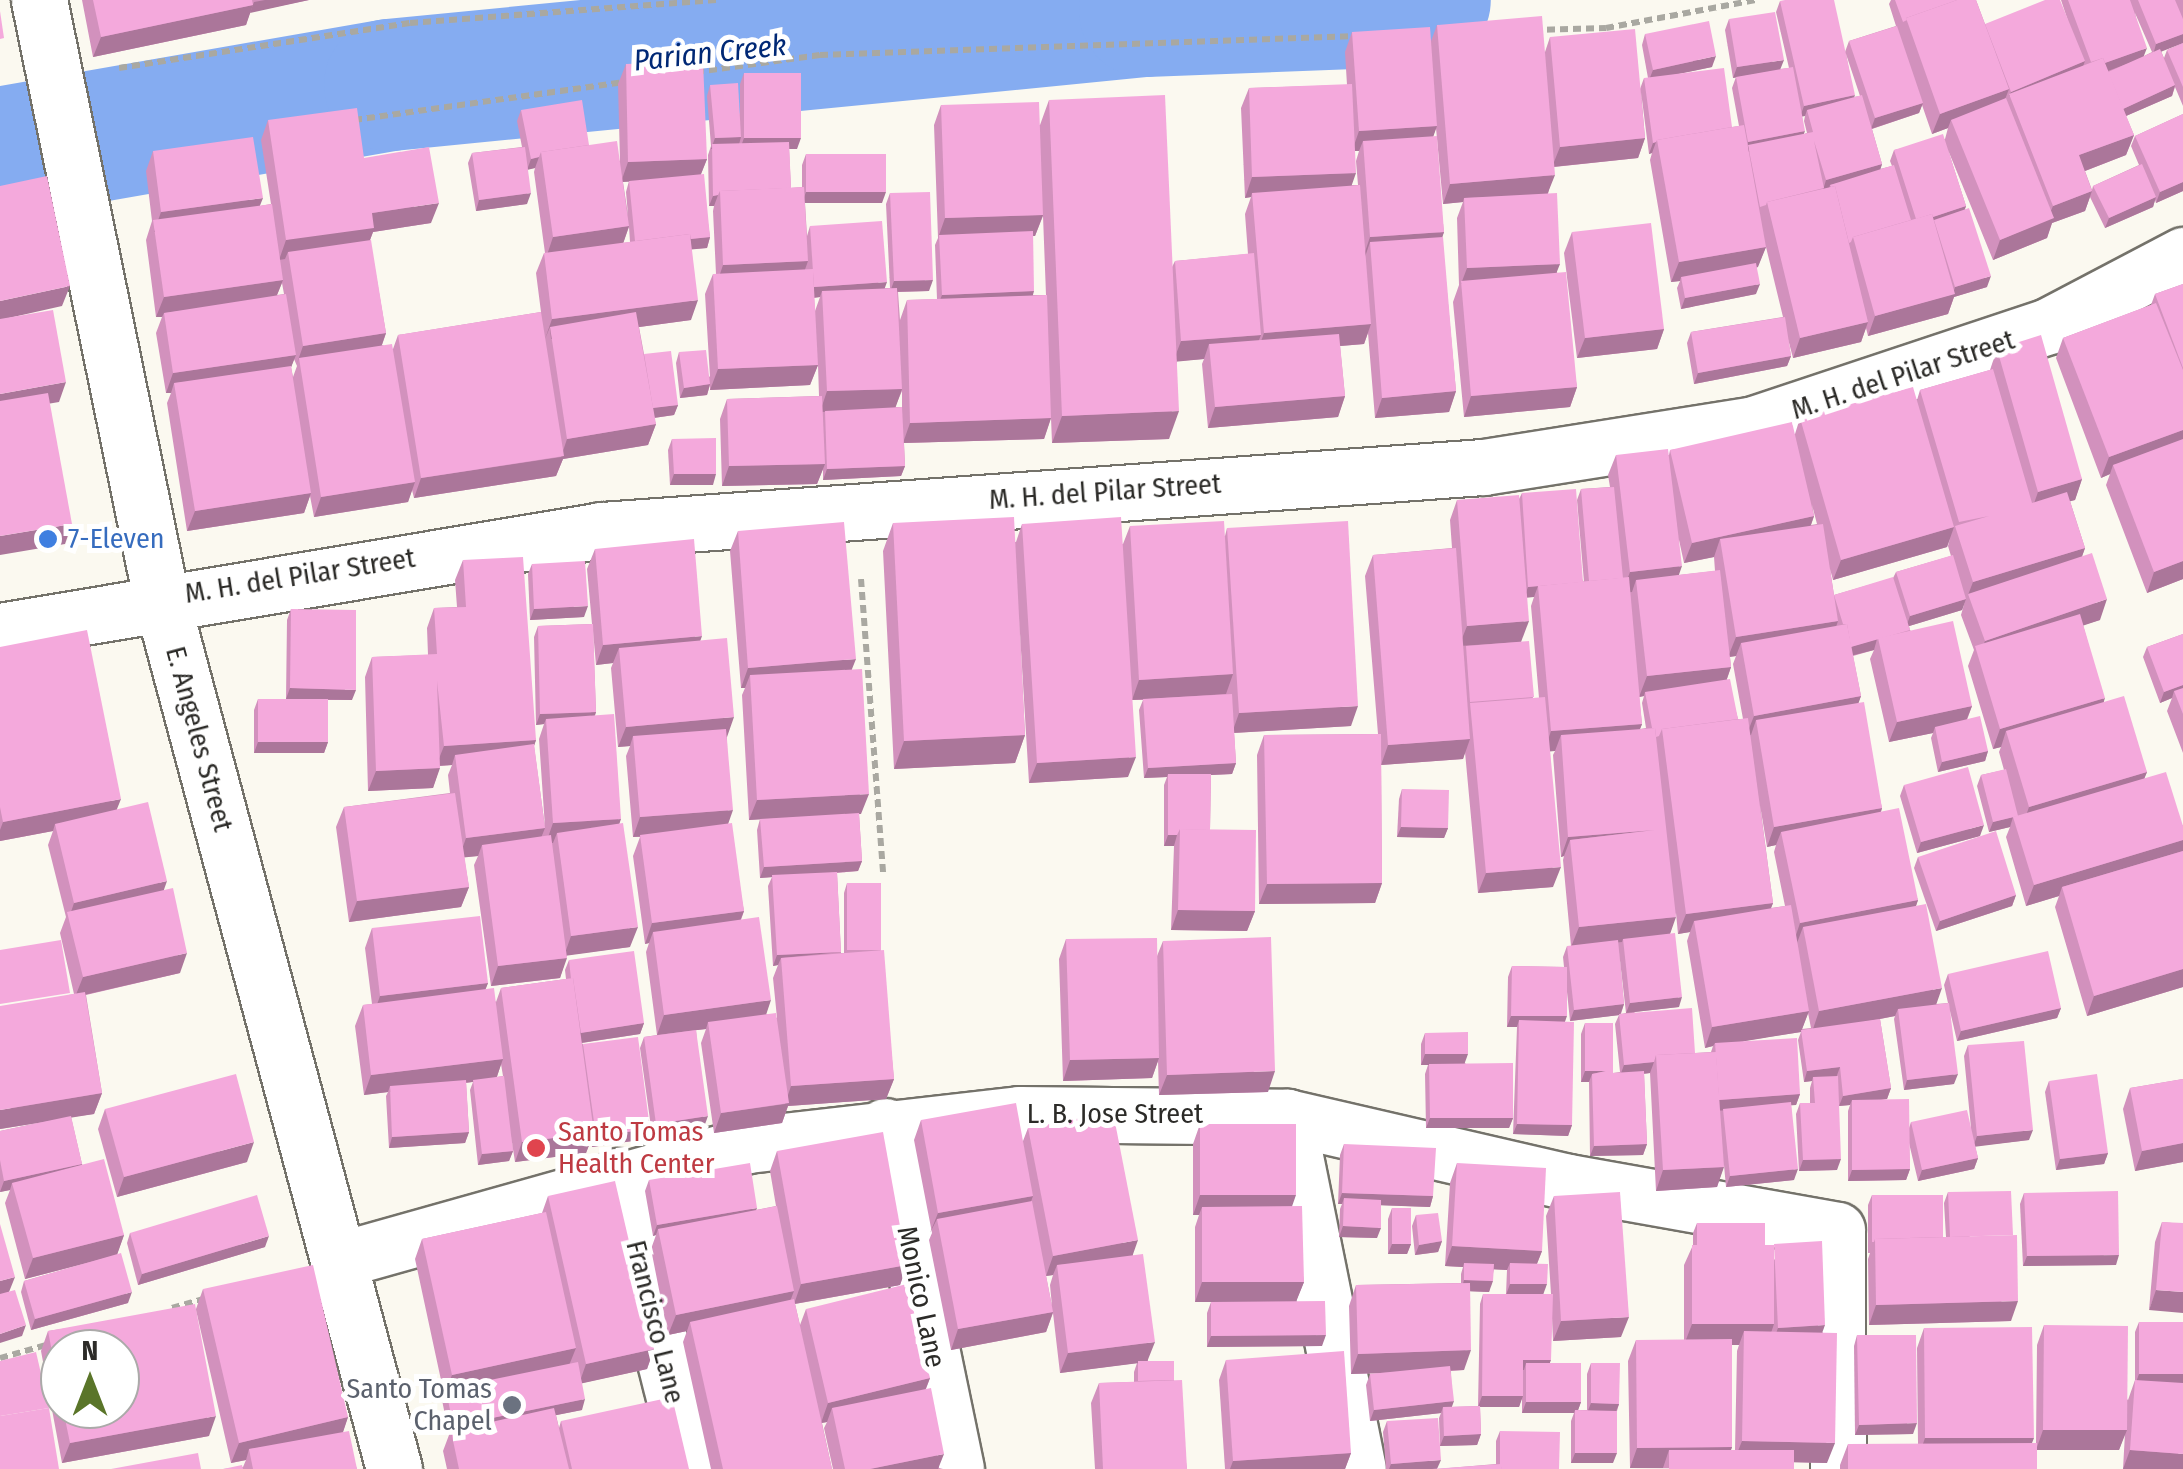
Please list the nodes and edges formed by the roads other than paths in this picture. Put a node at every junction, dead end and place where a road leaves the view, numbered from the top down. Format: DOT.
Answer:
graph roads {
  1 [pos="39,0"];
  2 [pos="2183,255"];
  3 [pos="161,598"];
  4 [pos="0,631"];
  5 [pos="1287,1117"];
  6 [pos="885,1126"];
  7 [pos="618,1176"];
  8 [pos="338,1260"];
  9 [pos="394,1469"];
  10 [pos="692,1469"];
  11 [pos="956,1469"];
  12 [pos="1358,1469"];
  13 [pos="1838,1469"];
  1 -- 3 [label="street, E. Angeles Street"];
  2 -- 3 [label="street, M. H. del Pilar Street"];
  3 -- 4 [label="street, M. H. del Pilar Street"];
  3 -- 8 [label="street, E. Angeles Street"];
  5 -- 6 [label="street, L. B. Jose Street"];
  5 -- 12 [label="street"];
  5 -- 13 [label="street, L. B. Jose Street"];
  6 -- 7 [label="street, L. B. Jose Street"];
  6 -- 11 [label="street, Monico Lane"];
  7 -- 8 [label="street, L. B. Jose Street"];
  7 -- 10 [label="street, Francisco Lane"];
  8 -- 9 [label="street, E. Angeles Street"];
}
